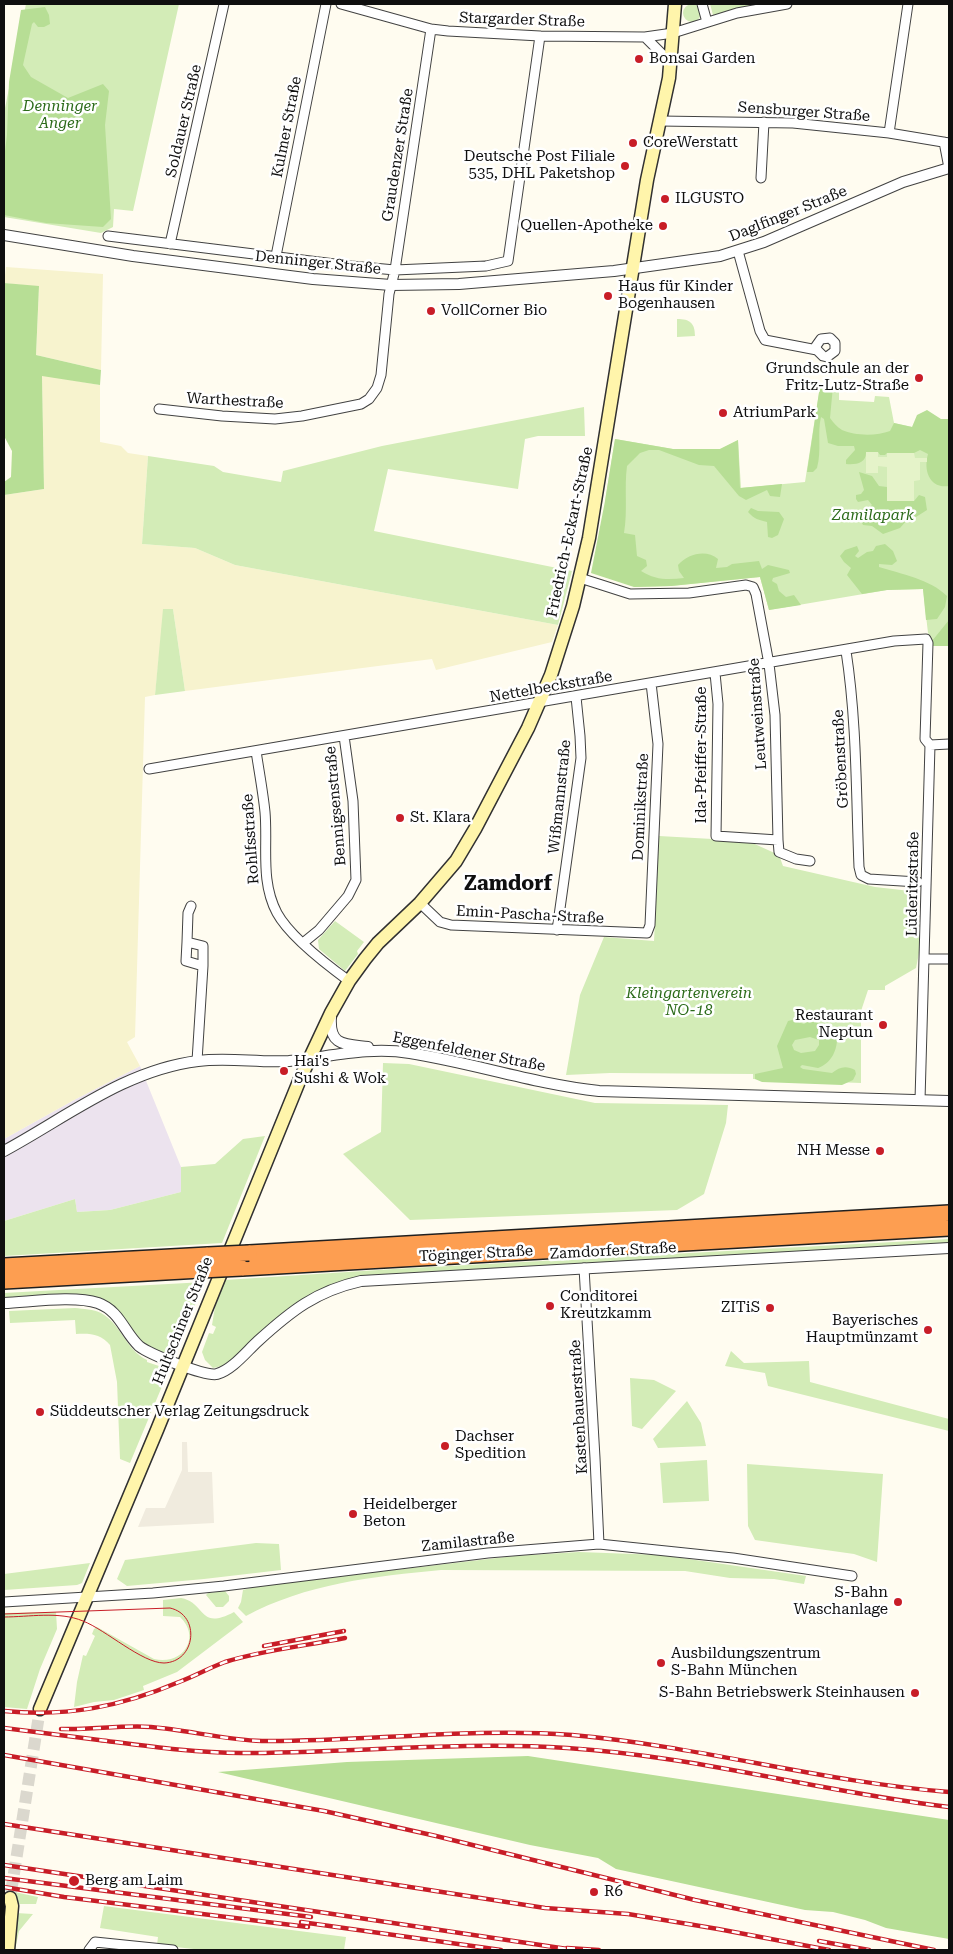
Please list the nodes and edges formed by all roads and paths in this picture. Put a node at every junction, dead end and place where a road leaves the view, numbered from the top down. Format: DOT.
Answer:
graph roads {
  1 [pos="224,4"];
  2 [pos="326,4"];
  3 [pos="341,4"];
  4 [pos="674,4"];
  5 [pos="702,4"];
  6 [pos="787,4"];
  7 [pos="908,4"];
  8 [pos="706,22"];
  9 [pos="431,29"];
  10 [pos="674,34"];
  11 [pos="540,36"];
  12 [pos="645,37"];
  13 [pos="672,60"];
  14 [pos="660,121"];
  15 [pos="764,122"];
  16 [pos="890,133"];
  17 [pos="947,142"];
  18 [pos="949,168"];
  19 [pos="761,178"];
  20 [pos="4,235"];
  21 [pos="108,236"];
  22 [pos="170,244"];
  23 [pos="738,251"];
  24 [pos="276,256"];
  25 [pos="632,269"];
  26 [pos="395,270"];
  27 [pos="391,285"];
  28 [pos="817,350"];
  29 [pos="159,409"];
  30 [pos="580,578"];
  31 [pos="846,651"];
  32 [pos="769,664"];
  33 [pos="927,670"];
  34 [pos="715,673"];
  35 [pos="651,683"];
  36 [pos="576,697"];
  37 [pos="540,702"];
  38 [pos="344,736"];
  39 [pos="949,744"];
  40 [pos="930,746"];
  41 [pos="256,751"];
  42 [pos="149,769"];
  43 [pos="778,840"];
  44 [pos="810,861"];
  45 [pos="918,882"];
  46 [pos="420,903"];
  47 [pos="191,906"];
  48 [pos="557,930"];
  49 [pos="647,933"];
  50 [pos="187,942"];
  51 [pos="303,943"];
  52 [pos="925,959"];
  53 [pos="949,959"];
  54 [pos="204,966"];
  55 [pos="349,981"];
  56 [pos="331,1014"];
  57 [pos="388,1051"];
  58 [pos="310,1057"];
  59 [pos="197,1061"];
  60 [pos="920,1100"];
  61 [pos="949,1101"];
  62 [pos="4,1151"];
  63 [pos="949,1213"];
  64 [pos="949,1228"];
  65 [pos="949,1248"];
  66 [pos="4,1266"];
  67 [pos="584,1268"];
  68 [pos="4,1281"];
  69 [pos="4,1303"];
  70 [pos="183,1365"];
  71 [pos="599,1544"];
  72 [pos="852,1576"];
  73 [pos="86,1597"];
  74 [pos="4,1602"];
  75 [pos="40,1709"];
  76 [pos="4,1921"];
  77 [pos="8,1950"];
  78 [pos="90,1950"];
  79 [pos="173,1950"];
  1 -- 22 [label="street, Soldauer Straße"];
  2 -- 24 [label="street, Kulmer Straße"];
  3 -- 9 [label="street, Stargarder Straße"];
  4 -- 10 [label="main road, Friedrich-Eckart-Straße"];
  5 -- 8 [label="street"];
  6 -- 8 [label="street, Stargarder Straße"];
  7 -- 16 [label="street"];
  8 -- 10 [label="street, Stargarder Straße"];
  9 -- 11 [label="street, Stargarder Straße"];
  9 -- 26 [label="street, Graudenzer Straße"];
  10 -- 12 [label="street, Stargarder Straße"];
  10 -- 13 [label="main road, Friedrich-Eckart-Straße"];
  11 -- 12 [label="street, Stargarder Straße"];
  11 -- 26 [label="street, Denninger Straße"];
  12 -- 13 [label="street"];
  13 -- 14 [label="main road, Friedrich-Eckart-Straße"];
  14 -- 15 [label="street, Sensburger Straße"];
  14 -- 25 [label="main road, Friedrich-Eckart-Straße"];
  15 -- 16 [label="street, Sensburger Straße"];
  15 -- 19 [label="street"];
  16 -- 17 [label="street, Sensburger Straße"];
  17 -- 18 [label="street, Sensburger Straße"];
  18 -- 23 [label="street, Daglfinger Straße"];
  20 -- 27 [label="street, Denninger Straße"];
  21 -- 22 [label="street, Denninger Straße"];
  22 -- 24 [label="street, Denninger Straße"];
  23 -- 25 [label="street, Daglfinger Straße"];
  23 -- 28 [label="street"];
  24 -- 26 [label="street, Denninger Straße"];
  25 -- 27 [label="street, Denninger Straße"];
  25 -- 30 [label="main road, Friedrich-Eckart-Straße"];
  26 -- 27 [label="street, Graudenzer Straße"];
  27 -- 29 [label="street, Warthestraße"];
  30 -- 32 [label="street, Leutweinstraße"];
  30 -- 37 [label="main road, Friedrich-Eckart-Straße"];
  31 -- 32 [label="street, Nettelbeckstraße"];
  31 -- 33 [label="street, Nettelbeckstraße"];
  31 -- 45 [label="street, Gröbenstraße"];
  32 -- 34 [label="street, Nettelbeckstraße"];
  32 -- 43 [label="street, Leutweinstraße"];
  33 -- 40 [label="street, Lüderitzstraße"];
  34 -- 35 [label="street, Nettelbeckstraße"];
  34 -- 43 [label="street, Ida-Pfeiffer-Straße"];
  35 -- 36 [label="street, Nettelbeckstraße"];
  35 -- 49 [label="street, Dominikstraße"];
  36 -- 37 [label="street, Nettelbeckstraße"];
  36 -- 48 [label="street, Wißmannstraße"];
  37 -- 38 [label="street, Nettelbeckstraße"];
  37 -- 46 [label="main road, Friedrich-Eckart-Straße"];
  38 -- 41 [label="street, Nettelbeckstraße"];
  38 -- 51 [label="street, Bennigsenstraße"];
  39 -- 40 [label="street"];
  40 -- 52 [label="street, Lüderitzstraße"];
  41 -- 42 [label="street, Nettelbeckstraße"];
  41 -- 51 [label="street, Rohlfsstraße"];
  43 -- 44 [label="street"];
  46 -- 48 [label="street, Emin-Pascha-Straße"];
  46 -- 55 [label="main road, Friedrich-Eckart-Straße"];
  47 -- 50 [label="street"];
  48 -- 49 [label="street, Emin-Pascha-Straße"];
  50 -- 54 [label="street"];
  50 -- 54 [label="street"];
  51 -- 55 [label="street, Rohlfsstraße"];
  52 -- 53 [label="street"];
  52 -- 60 [label="street, Lüderitzstraße"];
  54 -- 59 [label="street"];
  55 -- 56 [label="main road, Friedrich-Eckart-Straße"];
  56 -- 57 [label="street"];
  56 -- 58 [label="main road, Friedrich-Eckart-Straße"];
  57 -- 58 [label="street, Eggenfeldener Straße"];
  57 -- 60 [label="street, Eggenfeldener Straße"];
  58 -- 59 [label="street, Eggenfeldener Straße"];
  58 -- 70 [label="main road, Hultschiner Straße"];
  59 -- 62 [label="street, Eggenfeldener Straße"];
  60 -- 61 [label="street, Eggenfeldener Straße"];
  63 -- 66 [label="highway, Töginger Straße, bridge"];
  64 -- 68 [label="highway, Töginger Straße, bridge"];
  65 -- 67 [label="street, Zamdorfer Straße"];
  67 -- 70 [label="street, Zamdorfer Straße"];
  67 -- 71 [label="street, Kastenbauerstraße"];
  69 -- 70 [label="street, Zamdorfer Straße"];
  70 -- 73 [label="main road, Hultschiner Straße"];
  71 -- 72 [label="street, Zamilastraße"];
  71 -- 73 [label="street, Zamilastraße"];
  73 -- 74 [label="street, Zamilastraße"];
  73 -- 75 [label="main road, Hultschiner Straße"];
  76 -- 77 [label="main road"];
  78 -- 79 [label="street"];
}
